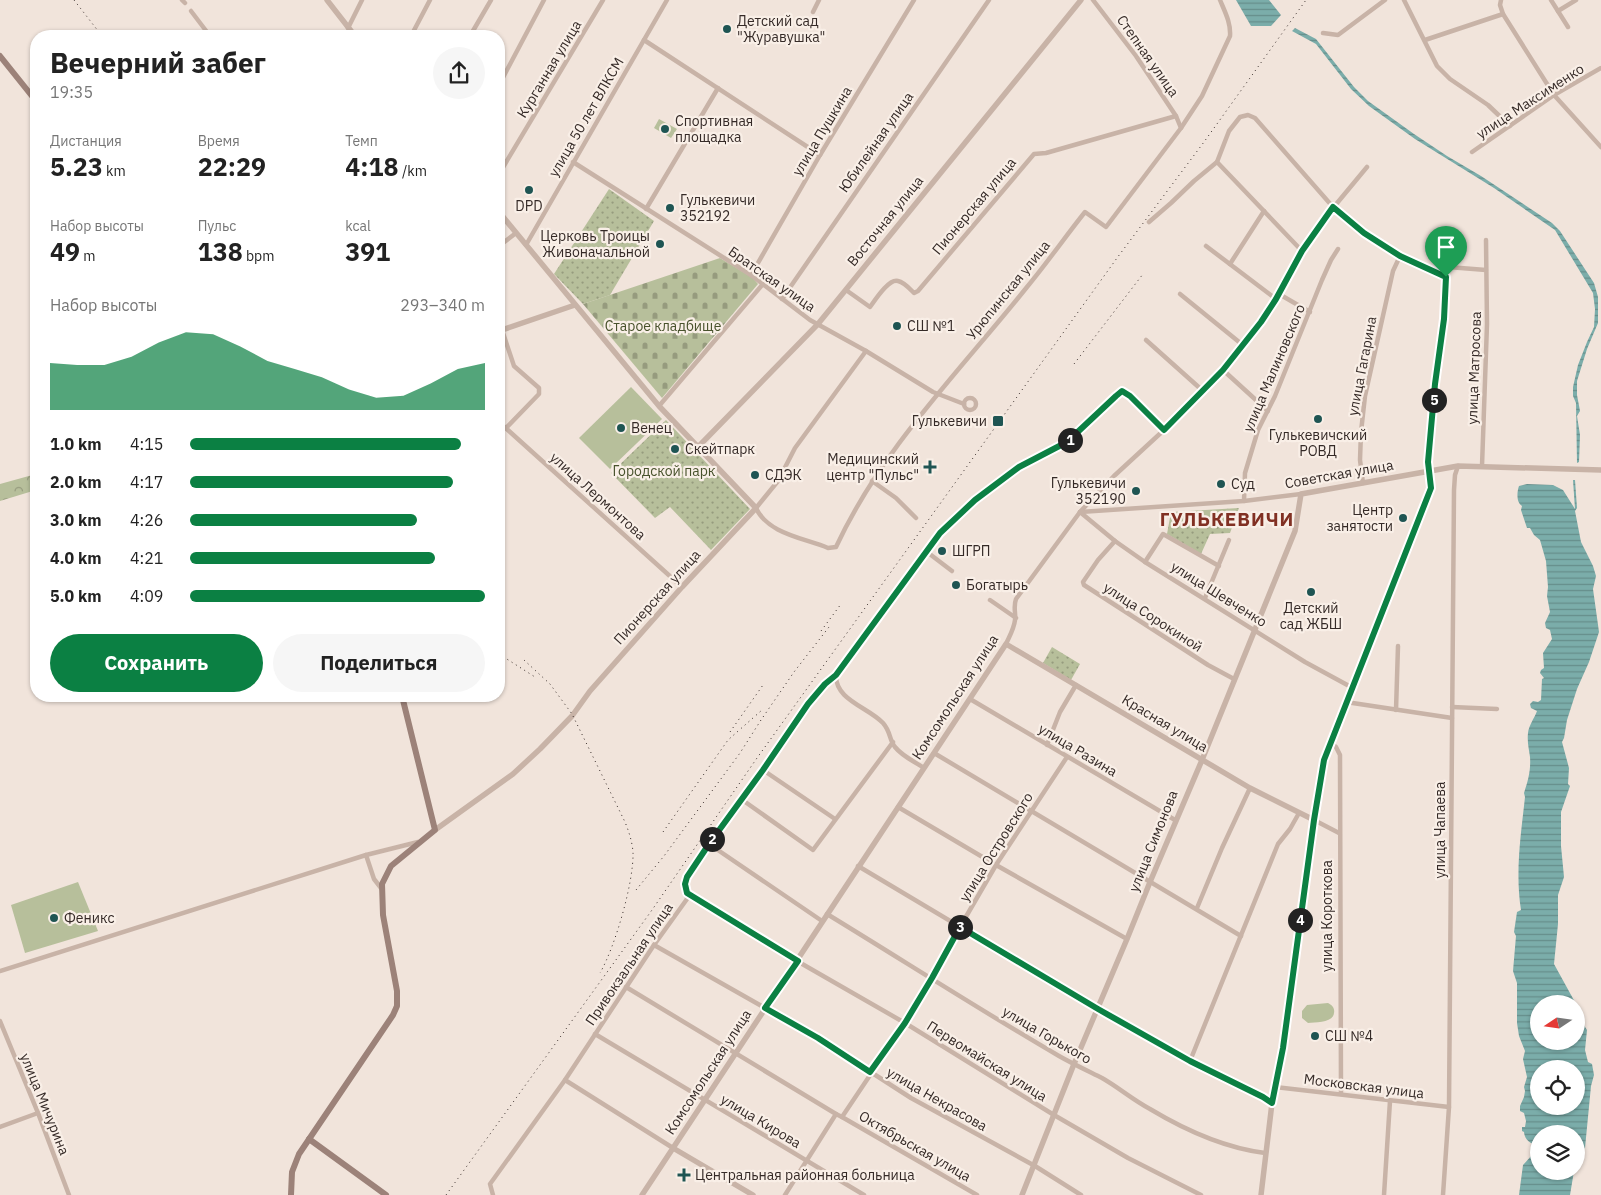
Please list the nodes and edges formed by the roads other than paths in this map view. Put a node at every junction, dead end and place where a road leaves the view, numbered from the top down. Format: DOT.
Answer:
graph roads {
  1 [pos="327,0"];
  2 [pos="362,0"];
  3 [pos="430,0"];
  4 [pos="490,0"];
  5 [pos="544,0"];
  6 [pos="603,0"];
  7 [pos="667,0"];
  8 [pos="819,0"];
  9 [pos="914,0"];
  10 [pos="989,0"];
  11 [pos="1081,0"];
  12 [pos="1093,0"];
  13 [pos="1220,0"];
  14 [pos="1385,0"];
  15 [pos="1404,0"];
  16 [pos="1501,0"];
  17 [pos="1551,0"];
  18 [pos="1576,0"];
  19 [pos="190,11"];
  20 [pos="1558,11"];
  21 [pos="813,12"];
  22 [pos="1503,14"];
  23 [pos="1568,27"];
  24 [pos="348,28"];
  25 [pos="205,30"];
  26 [pos="414,30"];
  27 [pos="473,30"];
  28 [pos="1323,33"];
  29 [pos="644,40"];
  30 [pos="1425,40"];
  31 [pos="0,56"];
  32 [pos="1601,68"];
  33 [pos="505,74"];
  34 [pos="718,88"];
  35 [pos="30,94"];
  36 [pos="1554,95"];
  37 [pos="1176,116"];
  38 [pos="1510,126"];
  39 [pos="1181,128"];
  40 [pos="1601,147"];
  41 [pos="1472,152"];
  42 [pos="820,155"];
  43 [pos="573,162"];
  44 [pos="1217,162"];
  45 [pos="505,164"];
  46 [pos="1367,167"];
  47 [pos="1333,207"];
  48 [pos="646,209"];
  49 [pos="1264,211"];
  50 [pos="505,219"];
  51 [pos="1149,222"];
  52 [pos="516,233"];
  53 [pos="1486,240"];
  54 [pos="505,241"];
  55 [pos="526,245"];
  56 [pos="1206,246"];
  57 [pos="1338,249"];
  58 [pos="1302,251"];
  59 [pos="1452,254"];
  60 [pos="1400,256"];
  61 [pos="1230,264"];
  62 [pos="1448,267"];
  63 [pos="1486,270"];
  64 [pos="751,275"];
  65 [pos="1446,277"];
  66 [pos="763,284"];
  67 [pos="846,290"];
  68 [pos="1180,294"];
  69 [pos="1279,294"];
  70 [pos="782,298"];
  71 [pos="1276,299"];
  72 [pos="574,305"];
  73 [pos="1310,312"];
  74 [pos="818,324"];
  75 [pos="505,329"];
  76 [pos="1146,340"];
  77 [pos="505,344"];
  78 [pos="1244,346"];
  79 [pos="866,351"];
  80 [pos="1223,370"];
  81 [pos="1204,391"];
  82 [pos="937,394"];
  83 [pos="964,404"];
  84 [pos="659,406"];
  85 [pos="1268,411"];
  86 [pos="506,428"];
  87 [pos="1164,430"];
  88 [pos="698,447"];
  89 [pos="1458,466"];
  90 [pos="1482,466"];
  91 [pos="1601,470"];
  92 [pos="1429,472"];
  93 [pos="872,481"];
  94 [pos="1363,483"];
  95 [pos="1301,494"];
  96 [pos="1244,501"];
  97 [pos="756,508"];
  98 [pos="1080,512"];
  99 [pos="916,518"];
  100 [pos="1229,540"];
  101 [pos="1114,541"];
  102 [pos="927,552"];
  103 [pos="1145,562"];
  104 [pos="1219,566"];
  105 [pos="952,571"];
  106 [pos="682,587"];
  107 [pos="1205,598"];
  108 [pos="990,600"];
  109 [pos="1016,618"];
  110 [pos="1255,630"];
  111 [pos="1006,644"];
  112 [pos="1398,646"];
  113 [pos="836,675"];
  114 [pos="1234,679"];
  115 [pos="1076,685"];
  116 [pos="1351,688"];
  117 [pos="970,699"];
  118 [pos="403,702"];
  119 [pos="1346,702"];
  120 [pos="1452,707"];
  121 [pos="1497,709"];
  122 [pos="1396,710"];
  123 [pos="1452,718"];
  124 [pos="893,742"];
  125 [pos="1330,742"];
  126 [pos="1047,744"];
  127 [pos="934,753"];
  128 [pos="1067,757"];
  129 [pos="1202,760"];
  130 [pos="924,768"];
  131 [pos="763,770"];
  132 [pos="1250,788"];
  133 [pos="741,799"];
  134 [pos="898,807"];
  135 [pos="1031,811"];
  136 [pos="1299,813"];
  137 [pos="836,819"];
  138 [pos="1175,820"];
  139 [pos="1314,820"];
  140 [pos="435,830"];
  141 [pos="1339,833"];
  142 [pos="419,842"];
  143 [pos="709,844"];
  144 [pos="366,854"];
  145 [pos="996,865"];
  146 [pos="858,866"];
  147 [pos="1150,882"];
  148 [pos="381,888"];
  149 [pos="687,893"];
  150 [pos="1197,908"];
  151 [pos="827,914"];
  152 [pos="822,921"];
  153 [pos="960,927"];
  154 [pos="1241,936"];
  155 [pos="1128,939"];
  156 [pos="654,945"];
  157 [pos="798,961"];
  158 [pos="0,971"];
  159 [pos="932,978"];
  160 [pos="626,987"];
  161 [pos="765,1008"];
  162 [pos="1098,1009"];
  163 [pos="0,1021"];
  164 [pos="905,1023"];
  165 [pos="595,1034"];
  166 [pos="735,1054"];
  167 [pos="1190,1061"];
  168 [pos="1074,1064"];
  169 [pos="870,1072"];
  170 [pos="564,1080"];
  171 [pos="1275,1087"];
  172 [pos="1342,1094"];
  173 [pos="704,1100"];
  174 [pos="1390,1101"];
  175 [pos="1272,1103"];
  176 [pos="1449,1107"];
  177 [pos="38,1113"];
  178 [pos="836,1114"];
  179 [pos="1054,1115"];
  180 [pos="842,1117"];
  181 [pos="0,1127"];
  182 [pos="309,1139"];
  183 [pos="673,1148"];
  184 [pos="1266,1153"];
  185 [pos="805,1160"];
  186 [pos="1035,1166"];
  187 [pos="69,1195"];
  188 [pos="291,1195"];
  189 [pos="386,1195"];
  190 [pos="493,1195"];
  191 [pos="642,1195"];
  192 [pos="753,1195"];
  193 [pos="785,1195"];
  194 [pos="864,1195"];
  195 [pos="977,1195"];
  196 [pos="1022,1195"];
  197 [pos="1081,1195"];
  198 [pos="1201,1195"];
  199 [pos="1261,1195"];
  200 [pos="1384,1195"];
  201 [pos="1443,1195"];
  1 -- 24 [label="street"];
  2 -- 24 [label="street"];
  3 -- 26 [label="street"];
  4 -- 27 [label="street"];
  5 -- 33 [label="street"];
  6 -- 45 [label="street, Курганная улица"];
  7 -- 29 [label="street, улица 50 лет ВЛКСМ"];
  8 -- 21 [label="street"];
  9 -- 42 [label="street, улица Пушкина"];
  10 -- 70 [label="street, Юбилейная улица"];
  11 -- 67 [label="street, Восточная улица"];
  12 -- 37 [label="street, Степная улица"];
  13 -- 39 [label="street, Урюпинская улица"];
  14 -- 28 [label="street"];
  15 -- 30 [label="street"];
  16 -- 22 [label="street"];
  17 -- 20 [label="street"];
  18 -- 20 [label="street"];
  19 -- 25 [label="street"];
  20 -- 23 [label="street"];
  22 -- 30 [label="street"];
  22 -- 36 [label="street"];
  29 -- 34 [label="street"];
  29 -- 43 [label="street, улица 50 лет ВЛКСМ"];
  30 -- 38 [label="street"];
  31 -- 35 [label="main road"];
  32 -- 36 [label="street, улица Максименко"];
  34 -- 42 [label="street"];
  34 -- 48 [label="street"];
  36 -- 38 [label="street, улица Максименко"];
  36 -- 40 [label="street"];
  37 -- 39 [label="street, Степная улица"];
  37 -- 67 [label="street, Пионерская улица"];
  38 -- 41 [label="street, улица Максименко"];
  39 -- 82 [label="street, Урюпинская улица"];
  42 -- 64 [label="street, улица Пушкина"];
  43 -- 48 [label="street, Братская улица"];
  43 -- 55 [label="street, улица 50 лет ВЛКСМ"];
  44 -- 47 [label="street"];
  44 -- 49 [label="street"];
  44 -- 51 [label="street"];
  46 -- 47 [label="street, Комсомольская улица"];
  47 -- 58 [label="street, Комсомольская улица"];
  47 -- 60 [label="street"];
  48 -- 64 [label="street, Братская улица"];
  49 -- 58 [label="street"];
  49 -- 61 [label="street"];
  50 -- 52 [label="street"];
  52 -- 54 [label="street"];
  52 -- 55 [label="street"];
  53 -- 63 [label="street, улица Матросова"];
  55 -- 72 [label="street"];
  56 -- 61 [label="street"];
  57 -- 73 [label="street, улица Малиновского"];
  58 -- 69 [label="street, Комсомольская улица"];
  59 -- 62 [label="street"];
  60 -- 65 [label="street"];
  60 -- 94 [label="street, улица Гагарина"];
  61 -- 71 [label="street"];
  62 -- 63 [label="street"];
  62 -- 65 [label="street"];
  63 -- 90 [label="street, улица Матросова"];
  64 -- 66 [label="street, Братская улица"];
  65 -- 92 [label="street"];
  66 -- 70 [label="street, Братская улица"];
  66 -- 84 [label="street"];
  67 -- 74 [label="street, Восточная улица"];
  68 -- 78 [label="street"];
  69 -- 71 [label="street, Комсомольская улица"];
  69 -- 73 [label="street"];
  70 -- 74 [label="street, Братская улица"];
  71 -- 78 [label="street, Комсомольская улица"];
  72 -- 75 [label="street"];
  72 -- 84 [label="street"];
  73 -- 85 [label="street, улица Малиновского"];
  74 -- 79 [label="street, Братская улица"];
  74 -- 88 [label="street, Восточная улица"];
  76 -- 81 [label="street"];
  77 -- 86 [label="street"];
  78 -- 80 [label="street, Комсомольская улица"];
  79 -- 82 [label="street, Братская улица"];
  79 -- 97 [label="street, Пионерская улица"];
  80 -- 81 [label="street, Комсомольская улица"];
  80 -- 85 [label="street"];
  81 -- 87 [label="street, Комсомольская улица"];
  82 -- 83 [label="street, Братская улица"];
  82 -- 93 [label="street, Урюпинская улица"];
  84 -- 88 [label="street"];
  85 -- 96 [label="street, улица Малиновского"];
  86 -- 106 [label="street, улица Лермонтова"];
  87 -- 98 [label="street, Комсомольская улица"];
  87 -- 102 [label="street, Привокзальная улица"];
  88 -- 97 [label="street"];
  89 -- 90 [label="street, Советская улица"];
  89 -- 92 [label="street, Советская улица"];
  89 -- 120 [label="street, улица Чапаева"];
  90 -- 91 [label="street, Советская улица"];
  92 -- 94 [label="street, Советская улица"];
  92 -- 116 [label="street"];
  93 -- 97 [label="street, Урюпинская улица"];
  93 -- 99 [label="street"];
  94 -- 95 [label="street, Советская улица"];
  95 -- 96 [label="street, Советская улица"];
  95 -- 110 [label="street, улица Симонова"];
  96 -- 98 [label="street, Советская улица"];
  97 -- 106 [label="street, Пионерская улица"];
  98 -- 101 [label="street, улица Шевченко"];
  98 -- 109 [label="street, Комсомольская улица"];
  100 -- 104 [label="street"];
  101 -- 103 [label="street, улица Шевченко"];
  101 -- 114 [label="street, улица Сорокиной"];
  102 -- 105 [label="street"];
  102 -- 113 [label="street, Привокзальная улица"];
  103 -- 104 [label="street"];
  103 -- 107 [label="street, улица Шевченко"];
  104 -- 107 [label="street"];
  106 -- 140 [label="street, Пионерская улица"];
  107 -- 110 [label="street, улица Шевченко"];
  108 -- 109 [label="street"];
  109 -- 111 [label="street, Комсомольская улица"];
  110 -- 114 [label="street, улица Симонова"];
  110 -- 116 [label="street, улица Шевченко"];
  111 -- 115 [label="street, Красная улица"];
  111 -- 117 [label="street, Комсомольская улица"];
  112 -- 122 [label="street"];
  113 -- 124 [label="street"];
  113 -- 131 [label="street, Привокзальная улица"];
  114 -- 129 [label="street, улица Симонова"];
  115 -- 126 [label="street"];
  115 -- 129 [label="street, Красная улица"];
  116 -- 119 [label="street"];
  117 -- 126 [label="street, улица Разина"];
  117 -- 127 [label="street, Комсомольская улица"];
  118 -- 140 [label="main road"];
  119 -- 122 [label="street"];
  119 -- 125 [label="street"];
  120 -- 121 [label="street"];
  120 -- 123 [label="street, улица Чапаева"];
  122 -- 123 [label="street"];
  123 -- 176 [label="street, улица Чапаева"];
  124 -- 130 [label="street"];
  124 -- 137 [label="street"];
  125 -- 139 [label="street"];
  125 -- 141 [label="street, улица Короткова"];
  126 -- 128 [label="street, улица Разина"];
  127 -- 130 [label="street, Комсомольская улица"];
  127 -- 135 [label="street"];
  128 -- 135 [label="street, улица Островского"];
  128 -- 138 [label="street, улица Разина"];
  129 -- 132 [label="street, Красная улица"];
  129 -- 138 [label="street, улица Симонова"];
  130 -- 134 [label="street, Комсомольская улица"];
  131 -- 133 [label="street, Привокзальная улица"];
  131 -- 137 [label="street"];
  132 -- 136 [label="street, Красная улица"];
  132 -- 150 [label="street"];
  133 -- 137 [label="street"];
  133 -- 143 [label="street, Привокзальная улица"];
  134 -- 145 [label="street"];
  134 -- 146 [label="street, Комсомольская улица"];
  135 -- 145 [label="street, улица Островского"];
  135 -- 147 [label="street"];
  136 -- 139 [label="street, Красная улица"];
  136 -- 154 [label="street"];
  138 -- 147 [label="street, улица Симонова"];
  139 -- 141 [label="street"];
  139 -- 171 [label="street"];
  140 -- 142 [label="main road"];
  141 -- 172 [label="street, улица Короткова"];
  142 -- 144 [label="street"];
  142 -- 148 [label="main road"];
  143 -- 149 [label="street, Привокзальная улица"];
  143 -- 152 [label="street"];
  144 -- 148 [label="street"];
  144 -- 158 [label="street"];
  145 -- 153 [label="street, улица Островского"];
  145 -- 155 [label="street"];
  146 -- 151 [label="street, Комсомольская улица"];
  146 -- 153 [label="street"];
  147 -- 150 [label="street"];
  147 -- 155 [label="street, улица Симонова"];
  148 -- 182 [label="main road"];
  149 -- 156 [label="street, Привокзальная улица"];
  149 -- 157 [label="street, Первомайская улица"];
  150 -- 154 [label="street"];
  151 -- 152 [label="street, Комсомольская улица"];
  151 -- 159 [label="street, улица Горького"];
  152 -- 157 [label="street, Комсомольская улица"];
  153 -- 159 [label="street, улица Островского"];
  153 -- 162 [label="street"];
  154 -- 167 [label="street"];
  155 -- 162 [label="street, улица Симонова"];
  156 -- 160 [label="street, Привокзальная улица"];
  156 -- 161 [label="street, улица Некрасова"];
  157 -- 161 [label="street, Комсомольская улица"];
  157 -- 164 [label="street, Первомайская улица"];
  159 -- 164 [label="street, улица Островского"];
  159 -- 168 [label="street, улица Горького"];
  160 -- 165 [label="street, Привокзальная улица"];
  160 -- 166 [label="street"];
  161 -- 166 [label="street, Комсомольская улица"];
  161 -- 169 [label="street, улица Некрасова"];
  162 -- 167 [label="street"];
  162 -- 168 [label="street, улица Симонова"];
  163 -- 177 [label="street, улица Мичурина"];
  164 -- 169 [label="street, улица Островского"];
  164 -- 179 [label="street, Первомайская улица"];
  165 -- 170 [label="street, Привокзальная улица"];
  165 -- 173 [label="street, улица Кирова"];
  166 -- 173 [label="street, Комсомольская улица"];
  166 -- 178 [label="street"];
  167 -- 175 [label="street"];
  168 -- 179 [label="street, улица Симонова"];
  168 -- 184 [label="street, улица Горького"];
  169 -- 180 [label="street, улица Островского"];
  169 -- 186 [label="street, улица Некрасова"];
  170 -- 183 [label="street"];
  170 -- 190 [label="street, Привокзальная улица"];
  171 -- 172 [label="street, Московская улица"];
  171 -- 175 [label="street"];
  172 -- 174 [label="street, Московская улица"];
  173 -- 183 [label="street, Комсомольская улица"];
  173 -- 185 [label="street, улица Кирова"];
  174 -- 176 [label="street, Московская улица"];
  174 -- 200 [label="street"];
  175 -- 184 [label="street"];
  176 -- 201 [label="street, улица Чапаева"];
  177 -- 181 [label="street"];
  177 -- 187 [label="street, улица Мичурина"];
  178 -- 180 [label="street"];
  178 -- 185 [label="street"];
  179 -- 186 [label="street, улица Симонова"];
  179 -- 198 [label="street, Первомайская улица"];
  180 -- 195 [label="street, Октябрьская улица"];
  182 -- 188 [label="main road"];
  182 -- 189 [label="main road"];
  183 -- 191 [label="street, Комсомольская улица"];
  183 -- 192 [label="street"];
  184 -- 199 [label="street"];
  185 -- 193 [label="street"];
  185 -- 194 [label="street, улица Кирова"];
  186 -- 196 [label="street, улица Симонова"];
  186 -- 197 [label="street, улица Некрасова"];
}
